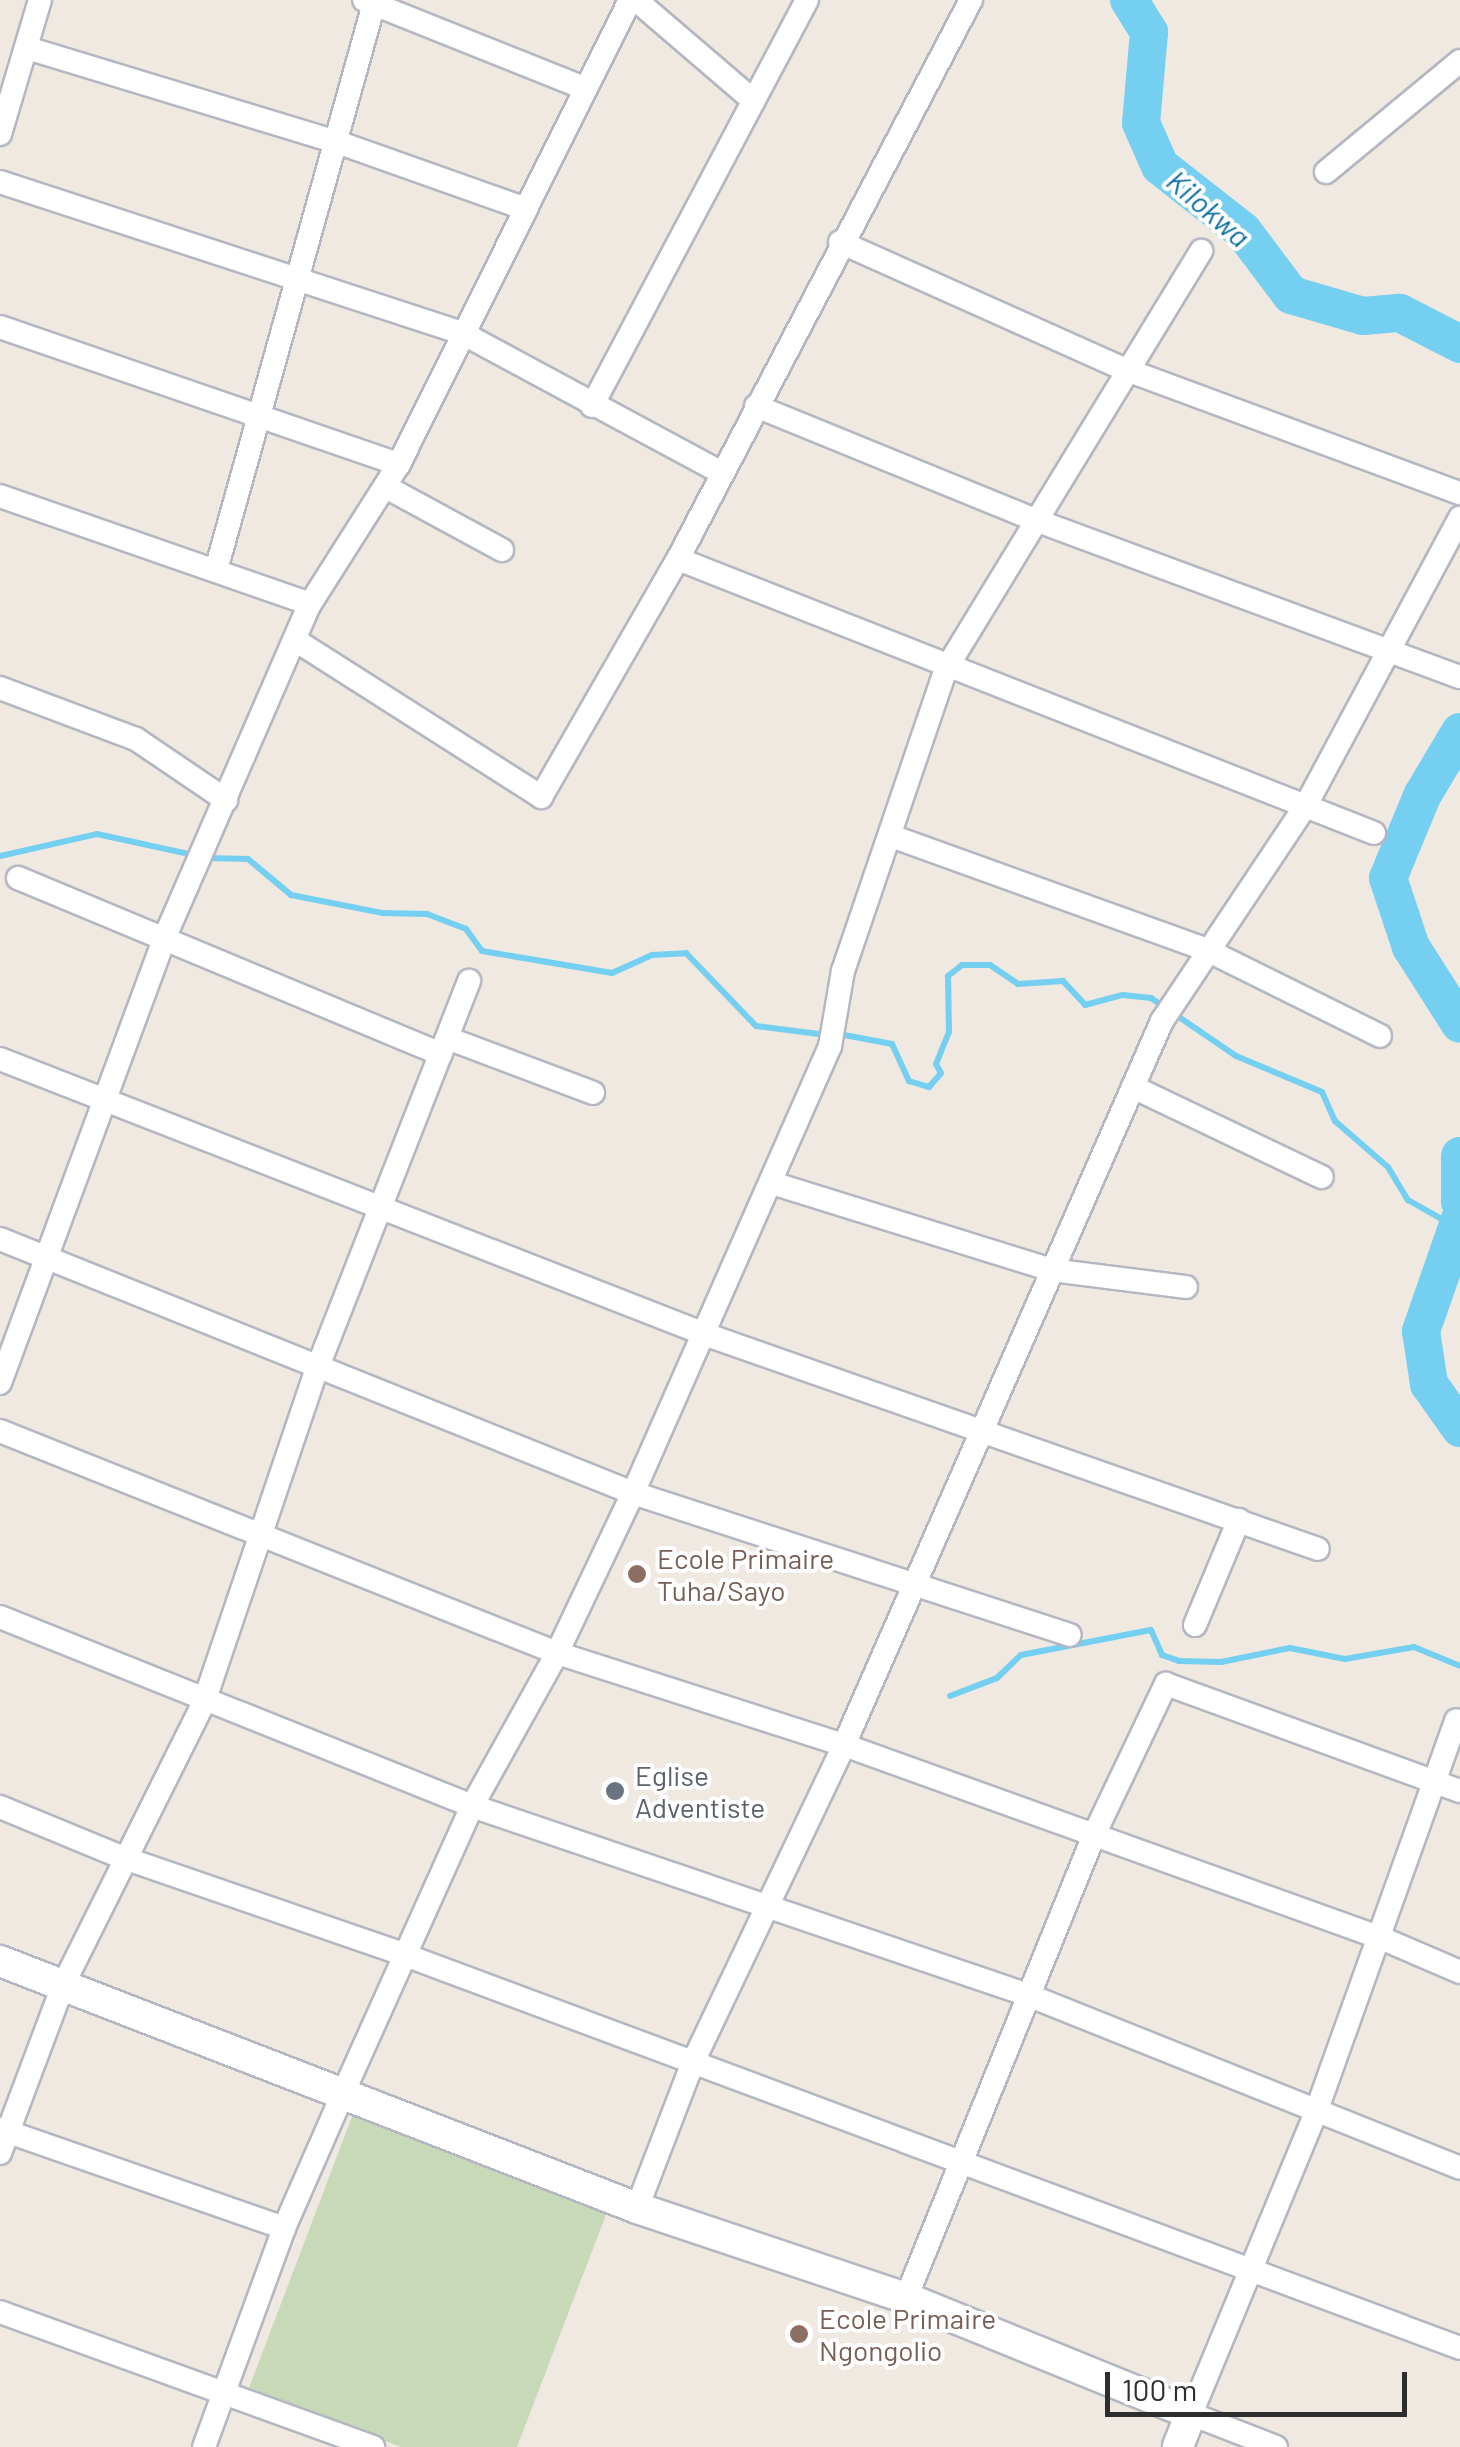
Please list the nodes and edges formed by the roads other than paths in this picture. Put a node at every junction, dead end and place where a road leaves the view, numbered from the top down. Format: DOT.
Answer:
graph roads {
  1 [pos="40,0"];
  2 [pos="633,0"];
  3 [pos="808,0"];
  4 [pos="972,0"];
  5 [pos="371,1"];
  6 [pos="27,48"];
  7 [pos="1460,62"];
  8 [pos="582,87"];
  9 [pos="754,101"];
  10 [pos="0,134"];
  11 [pos="340,143"];
  12 [pos="1326,172"];
  13 [pos="0,182"];
  14 [pos="524,208"];
  15 [pos="840,242"];
  16 [pos="1201,251"];
  17 [pos="301,278"];
  18 [pos="0,327"];
  19 [pos="462,333"];
  20 [pos="1124,369"];
  21 [pos="592,406"];
  22 [pos="756,406"];
  23 [pos="263,413"];
  24 [pos="399,464"];
  25 [pos="720,472"];
  26 [pos="386,488"];
  27 [pos="1460,493"];
  28 [pos="0,496"];
  29 [pos="1460,518"];
  30 [pos="1035,520"];
  31 [pos="502,550"];
  32 [pos="678,559"];
  33 [pos="216,570"];
  34 [pos="310,604"];
  35 [pos="295,640"];
  36 [pos="1389,651"];
  37 [pos="946,668"];
  38 [pos="1460,677"];
  39 [pos="0,688"];
  40 [pos="226,800"];
  41 [pos="1306,804"];
  42 [pos="1374,833"];
  43 [pos="891,836"];
  44 [pos="18,878"];
  45 [pos="164,938"];
  46 [pos="1207,950"];
  47 [pos="469,981"];
  48 [pos="1380,1036"];
  49 [pos="444,1046"];
  50 [pos="0,1059"];
  51 [pos="1133,1087"];
  52 [pos="593,1093"];
  53 [pos="104,1097"];
  54 [pos="1322,1177"];
  55 [pos="772,1183"];
  56 [pos="382,1205"];
  57 [pos="0,1239"];
  58 [pos="43,1254"];
  59 [pos="1051,1270"];
  60 [pos="1186,1287"];
  61 [pos="707,1334"];
  62 [pos="317,1369"];
  63 [pos="0,1383"];
  64 [pos="980,1428"];
  65 [pos="0,1431"];
  66 [pos="633,1493"];
  67 [pos="1239,1520"];
  68 [pos="256,1535"];
  69 [pos="1318,1548"];
  70 [pos="915,1582"];
  71 [pos="0,1617"];
  72 [pos="1195,1625"];
  73 [pos="1069,1635"];
  74 [pos="557,1653"];
  75 [pos="204,1702"];
  76 [pos="1456,1720"];
  77 [pos="844,1745"];
  78 [pos="1436,1782"];
  79 [pos="1460,1790"];
  80 [pos="472,1806"];
  81 [pos="0,1807"];
  82 [pos="1092,1839"];
  83 [pos="124,1858"];
  84 [pos="766,1902"];
  85 [pos="1381,1938"];
  86 [pos="405,1955"];
  87 [pos="0,1962"];
  88 [pos="1460,1972"];
  89 [pos="63,1985"];
  90 [pos="1028,1995"];
  91 [pos="693,2062"];
  92 [pos="344,2091"];
  93 [pos="1316,2112"];
  94 [pos="3,2138"];
  95 [pos="962,2163"];
  96 [pos="1460,2168"];
  97 [pos="637,2208"];
  98 [pos="284,2228"];
  99 [pos="1249,2267"];
  100 [pos="906,2298"];
  101 [pos="0,2312"];
  102 [pos="1460,2348"];
  103 [pos="223,2398"];
  104 [pos="1191,2414"];
  105 [pos="204,2447"];
  106 [pos="373,2447"];
  107 [pos="1178,2447"];
  108 [pos="1276,2447"];
  1 -- 6 [label="street"];
  2 -- 8 [label="street"];
  2 -- 9 [label="street"];
  3 -- 9 [label="street"];
  4 -- 15 [label="street"];
  5 -- 8 [label="street"];
  5 -- 11 [label="street"];
  6 -- 10 [label="street"];
  6 -- 11 [label="street"];
  7 -- 12 [label="street"];
  8 -- 14 [label="street"];
  9 -- 21 [label="street"];
  11 -- 14 [label="street"];
  11 -- 17 [label="street"];
  13 -- 17 [label="street"];
  14 -- 19 [label="street"];
  15 -- 20 [label="street"];
  15 -- 22 [label="street"];
  16 -- 20 [label="street"];
  17 -- 19 [label="street"];
  17 -- 23 [label="street"];
  18 -- 23 [label="street"];
  19 -- 21 [label="street"];
  19 -- 24 [label="street"];
  20 -- 27 [label="street"];
  20 -- 30 [label="street"];
  21 -- 25 [label="street"];
  22 -- 25 [label="street"];
  22 -- 30 [label="street"];
  23 -- 24 [label="street"];
  23 -- 33 [label="street"];
  24 -- 26 [label="street"];
  25 -- 32 [label="street"];
  26 -- 31 [label="street"];
  26 -- 34 [label="street"];
  28 -- 33 [label="street"];
  29 -- 36 [label="street"];
  30 -- 36 [label="street"];
  30 -- 37 [label="street"];
  32 -- 35 [label="street"];
  32 -- 37 [label="street"];
  33 -- 34 [label="street"];
  34 -- 35 [label="street"];
  35 -- 40 [label="street"];
  36 -- 38 [label="street"];
  36 -- 41 [label="street"];
  37 -- 41 [label="street"];
  37 -- 43 [label="street"];
  39 -- 40 [label="street"];
  40 -- 45 [label="street"];
  41 -- 42 [label="street"];
  41 -- 46 [label="street"];
  43 -- 46 [label="street"];
  43 -- 55 [label="street"];
  44 -- 45 [label="street"];
  45 -- 49 [label="street"];
  45 -- 53 [label="street"];
  46 -- 48 [label="street"];
  46 -- 51 [label="street"];
  47 -- 49 [label="street"];
  49 -- 52 [label="street"];
  49 -- 56 [label="street"];
  50 -- 53 [label="street"];
  51 -- 54 [label="street"];
  51 -- 59 [label="street"];
  53 -- 56 [label="street"];
  53 -- 58 [label="street"];
  55 -- 59 [label="street"];
  55 -- 61 [label="street"];
  56 -- 61 [label="street"];
  56 -- 62 [label="street"];
  57 -- 58 [label="street"];
  58 -- 62 [label="street"];
  58 -- 63 [label="street"];
  59 -- 60 [label="street"];
  59 -- 64 [label="street"];
  61 -- 64 [label="street"];
  61 -- 66 [label="street"];
  62 -- 66 [label="street"];
  62 -- 68 [label="street"];
  64 -- 67 [label="street"];
  64 -- 70 [label="street"];
  65 -- 68 [label="street"];
  66 -- 70 [label="street"];
  66 -- 74 [label="street"];
  67 -- 69 [label="street"];
  67 -- 72 [label="street"];
  68 -- 74 [label="street"];
  68 -- 75 [label="street"];
  70 -- 73 [label="street"];
  70 -- 77 [label="street"];
  71 -- 75 [label="street"];
  74 -- 77 [label="street"];
  74 -- 80 [label="street"];
  75 -- 80 [label="street"];
  75 -- 83 [label="street"];
  76 -- 78 [label="street"];
  77 -- 82 [label="street"];
  77 -- 84 [label="street"];
  78 -- 79 [label="street"];
  78 -- 82 [label="street"];
  78 -- 85 [label="street"];
  80 -- 84 [label="street"];
  80 -- 86 [label="street"];
  81 -- 83 [label="street"];
  82 -- 85 [label="street"];
  82 -- 90 [label="street"];
  83 -- 86 [label="street"];
  83 -- 89 [label="street"];
  84 -- 90 [label="street"];
  84 -- 91 [label="street"];
  85 -- 88 [label="street"];
  85 -- 93 [label="street"];
  86 -- 91 [label="street"];
  86 -- 92 [label="street"];
  87 -- 89 [label="street"];
  89 -- 92 [label="street"];
  89 -- 94 [label="street"];
  90 -- 93 [label="street"];
  90 -- 95 [label="street"];
  91 -- 95 [label="street"];
  91 -- 97 [label="street"];
  92 -- 97 [label="street"];
  92 -- 98 [label="street"];
  93 -- 96 [label="street"];
  93 -- 99 [label="street"];
  94 -- 98 [label="street"];
  95 -- 99 [label="street"];
  95 -- 100 [label="street"];
  97 -- 100 [label="street"];
  98 -- 103 [label="street"];
  99 -- 102 [label="street"];
  99 -- 104 [label="street"];
  100 -- 104 [label="street"];
  101 -- 103 [label="street"];
  103 -- 105 [label="street"];
  103 -- 106 [label="street"];
  104 -- 107 [label="street"];
  104 -- 108 [label="street"];
}
